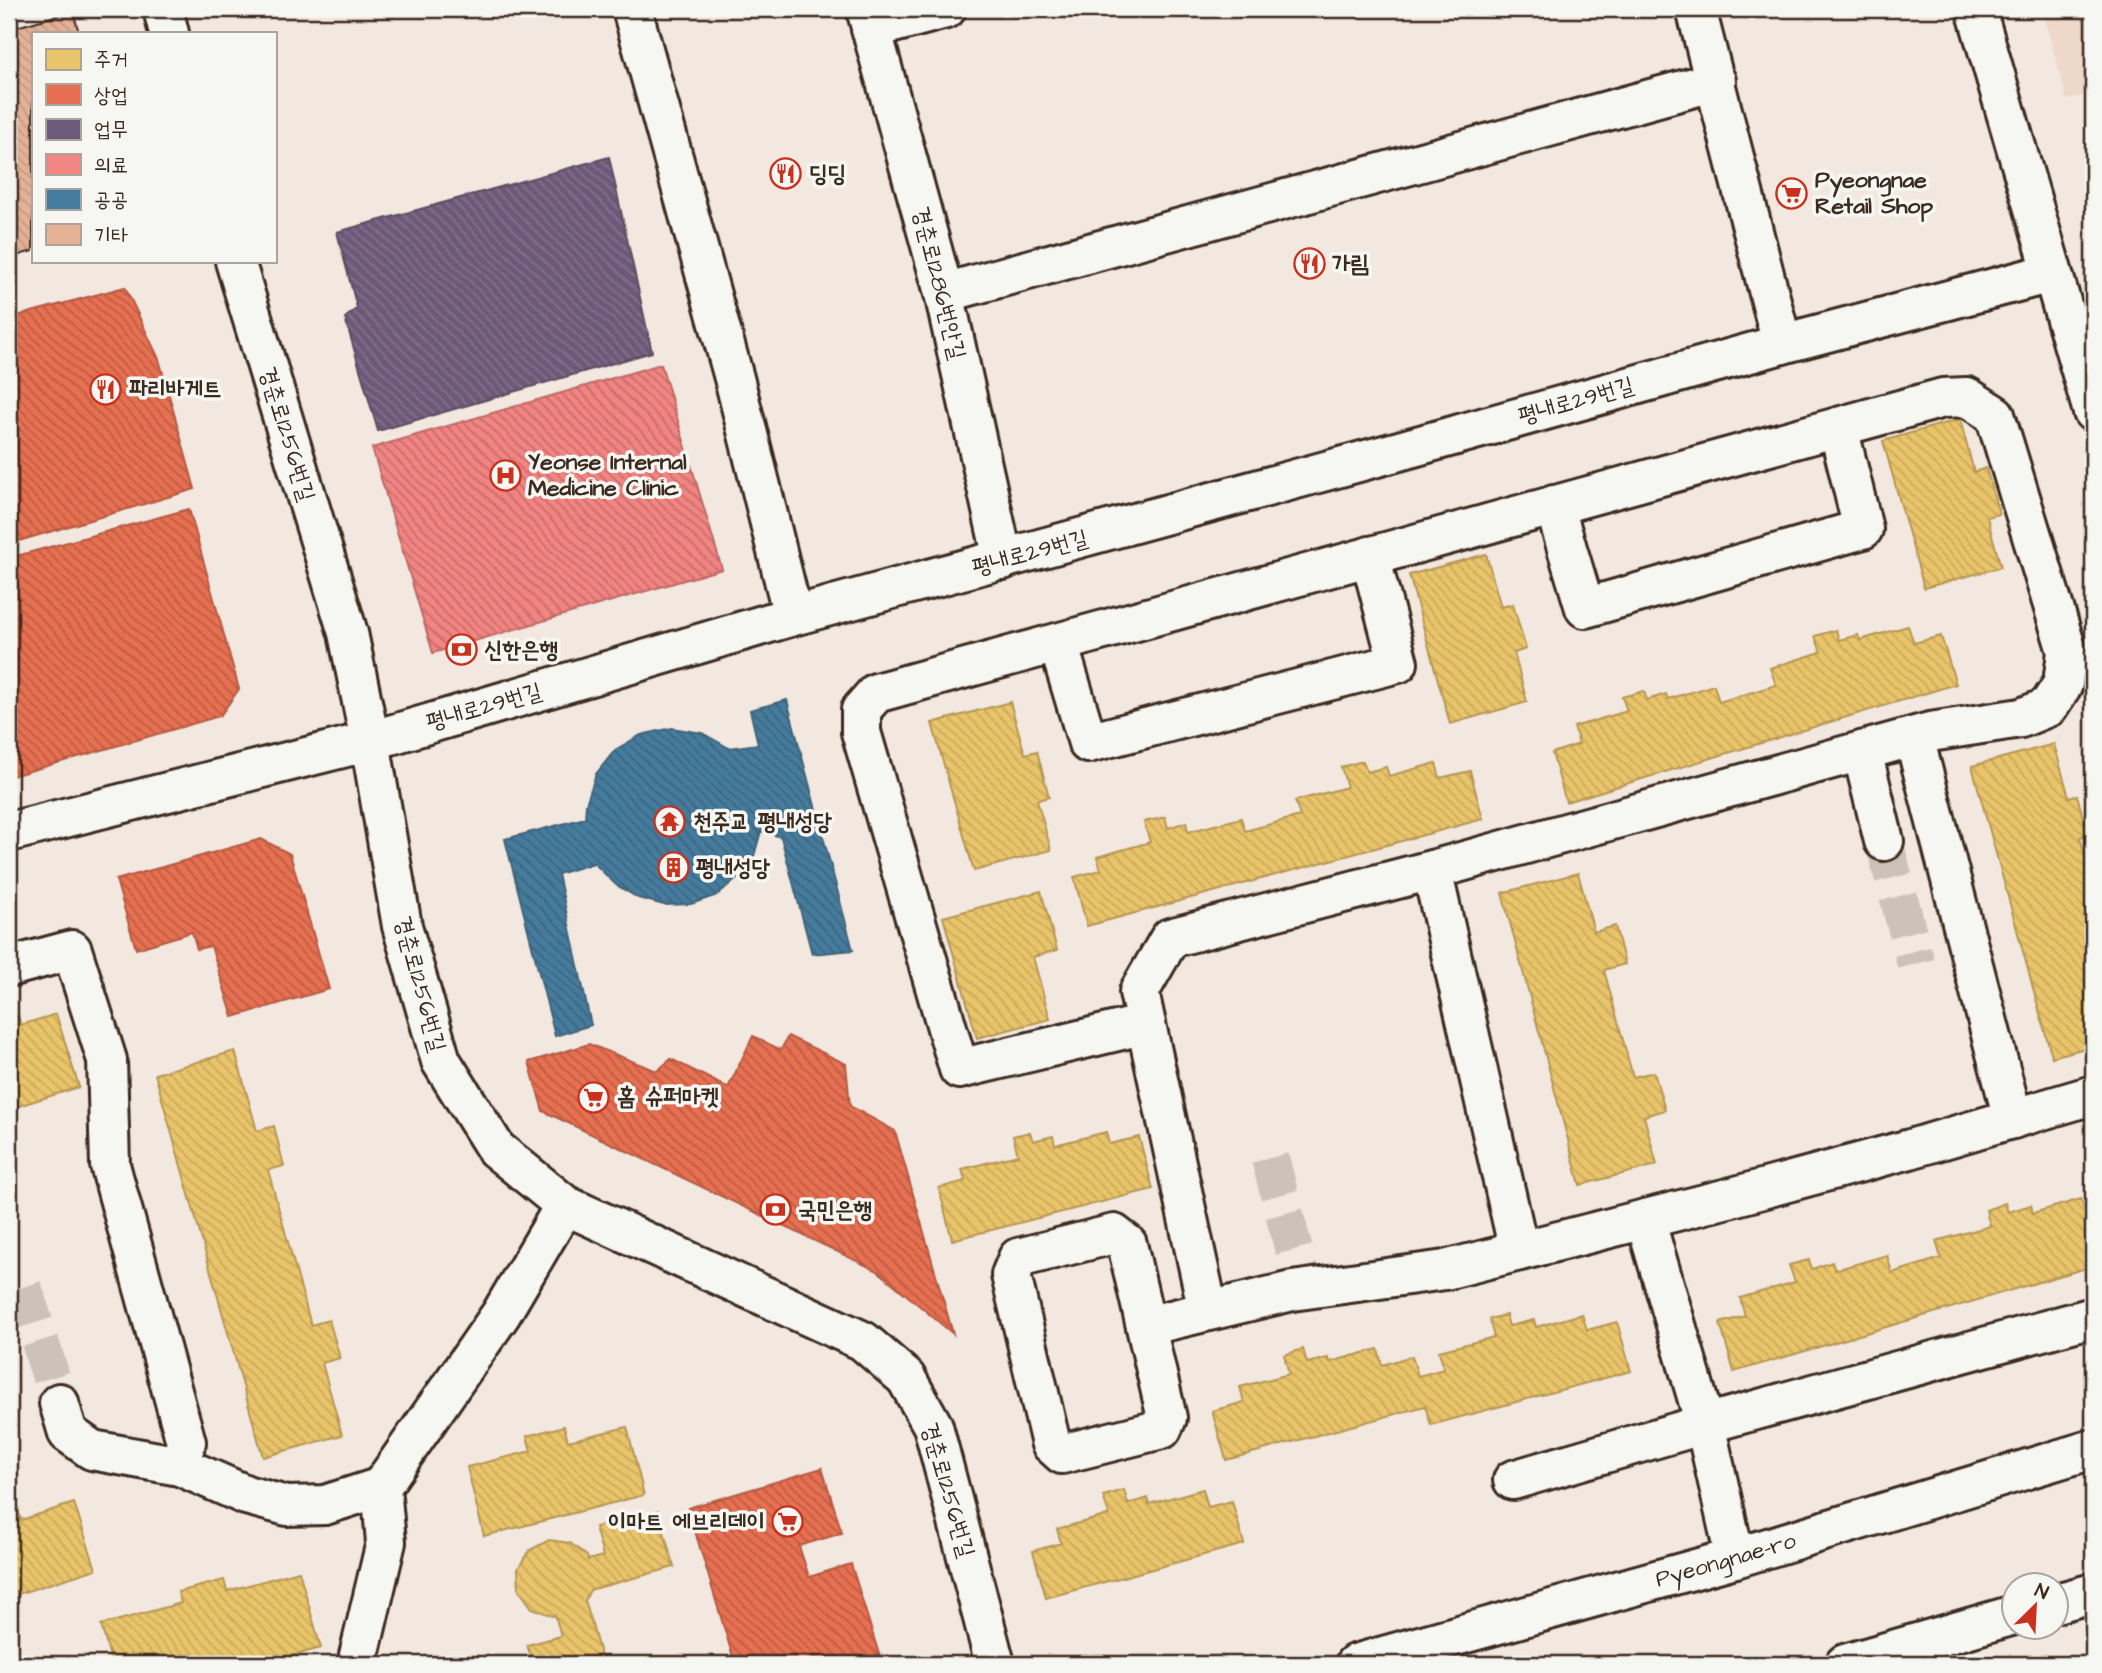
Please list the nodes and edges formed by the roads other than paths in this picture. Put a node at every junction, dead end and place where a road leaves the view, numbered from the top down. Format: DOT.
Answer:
graph roads {
  1 [pos="163,9"];
  2 [pos="632,9"];
  3 [pos="946,9"];
  4 [pos="1696,9"];
  5 [pos="1976,9"];
  6 [pos="868,19"];
  7 [pos="169,32"];
  8 [pos="1716,81"];
  9 [pos="235,262"];
  10 [pos="2051,273"];
  11 [pos="944,293"];
  12 [pos="1782,344"];
  13 [pos="2093,412"];
  14 [pos="1838,426"];
  15 [pos="1554,505"];
  16 [pos="1370,556"];
  17 [pos="1003,560"];
  18 [pos="793,616"];
  19 [pos="1058,643"];
  20 [pos="1914,737"];
  21 [pos="370,741"];
  22 [pos="1862,751"];
  23 [pos="9,832"];
  24 [pos="1884,841"];
  25 [pos="1432,870"];
  26 [pos="9,967"];
  27 [pos="1146,1024"];
  28 [pos="2093,1095"];
  29 [pos="2013,1119"];
  30 [pos="565,1205"];
  31 [pos="1645,1219"];
  32 [pos="1519,1251"];
  33 [pos="1208,1311"];
  34 [pos="2093,1317"];
  35 [pos="1146,1326"];
  36 [pos="59,1403"];
  37 [pos="1705,1424"];
  38 [pos="2093,1449"];
  39 [pos="180,1466"];
  40 [pos="1513,1480"];
  41 [pos="381,1488"];
  42 [pos="1735,1558"];
  43 [pos="2093,1592"];
  44 [pos="2070,1599"];
  45 [pos="2000,1619"];
  46 [pos="357,1664"];
  47 [pos="995,1664"];
  48 [pos="1355,1664"];
  49 [pos="1845,1664"];
  1 -- 7 [label="street"];
  2 -- 18 [label="street"];
  3 -- 6 [label="street"];
  4 -- 8 [label="street"];
  5 -- 10 [label="street"];
  6 -- 11 [label="street, 경춘로1286번안길"];
  8 -- 11 [label="street"];
  8 -- 12 [label="street"];
  9 -- 21 [label="street, 경춘로1256번길"];
  10 -- 12 [label="street, 평내로29번길"];
  10 -- 13 [label="street"];
  11 -- 17 [label="street, 경춘로1286번안길"];
  12 -- 17 [label="street, 평내로29번길"];
  14 -- 15 [label="street"];
  14 -- 15 [label="street"];
  14 -- 20 [label="street"];
  15 -- 16 [label="street"];
  16 -- 19 [label="street"];
  16 -- 19 [label="street"];
  17 -- 18 [label="street, 평내로29번길"];
  18 -- 21 [label="street, 평내로29번길"];
  19 -- 27 [label="street"];
  20 -- 22 [label="street"];
  20 -- 29 [label="street"];
  21 -- 23 [label="street, 평내로29번길"];
  21 -- 30 [label="street, 경춘로1256번길"];
  22 -- 24 [label="street"];
  22 -- 25 [label="street"];
  25 -- 27 [label="street"];
  25 -- 32 [label="street"];
  26 -- 39 [label="street"];
  27 -- 33 [label="street"];
  28 -- 29 [label="street"];
  29 -- 31 [label="street"];
  30 -- 41 [label="street"];
  30 -- 47 [label="street, 경춘로1256번길"];
  31 -- 32 [label="street"];
  31 -- 37 [label="street"];
  32 -- 33 [label="street"];
  33 -- 35 [label="street"];
  34 -- 37 [label="street"];
  35 -- 35 [label="street"];
  36 -- 39 [label="street"];
  37 -- 40 [label="street"];
  37 -- 42 [label="street"];
  38 -- 42 [label="street, Pyeongnae-ro"];
  39 -- 41 [label="street"];
  41 -- 46 [label="street"];
  42 -- 48 [label="street, Pyeongnae-ro"];
  43 -- 44 [label="street"];
  45 -- 49 [label="street"];
}
